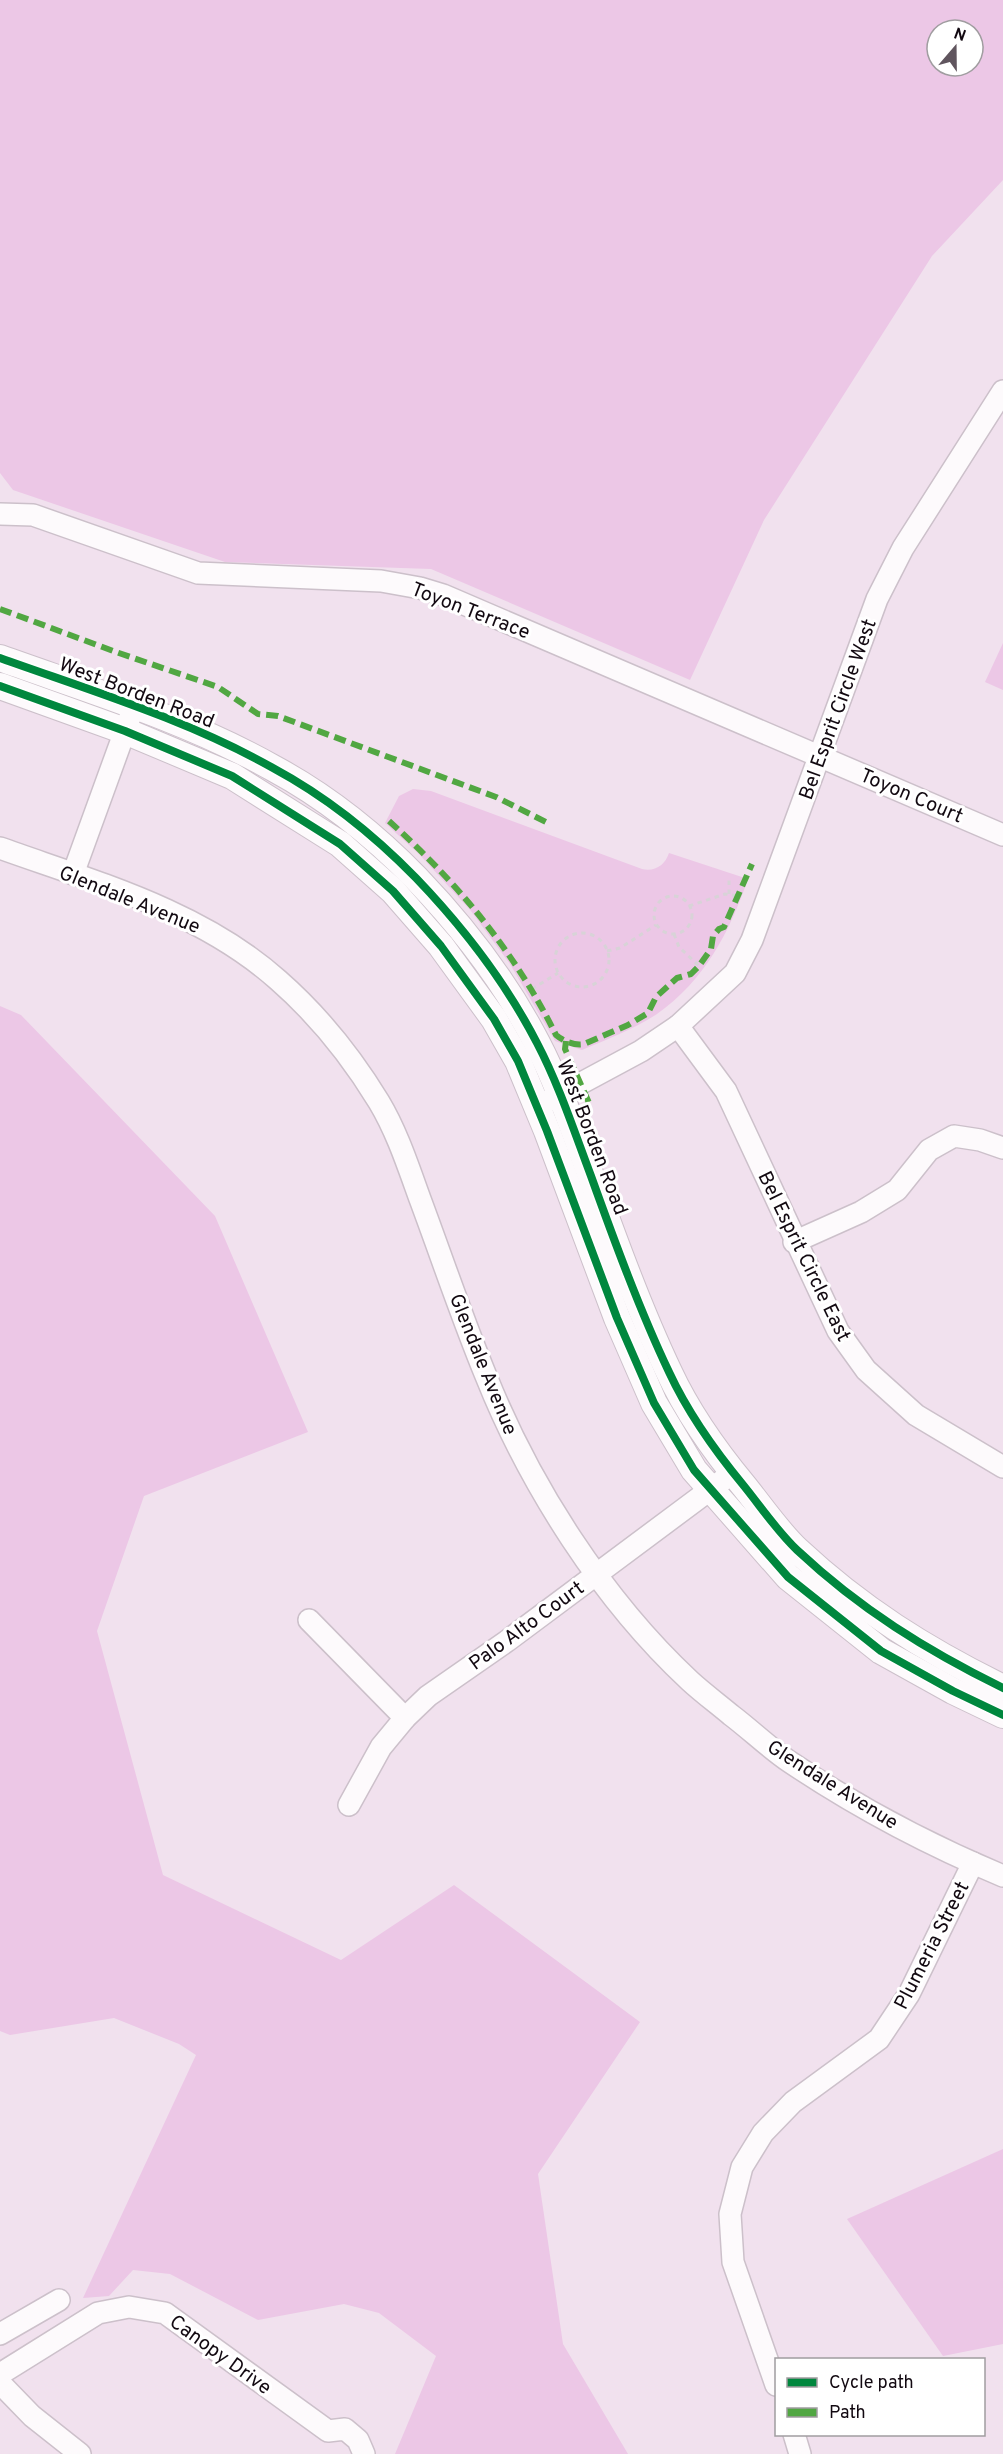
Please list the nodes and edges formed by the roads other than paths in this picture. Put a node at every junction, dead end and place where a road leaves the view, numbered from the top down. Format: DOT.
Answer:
graph roads {
  1 [pos="1003,391"];
  2 [pos="0,514"];
  3 [pos="0,658"];
  4 [pos="0,686"];
  5 [pos="134,706"];
  6 [pos="125,731"];
  7 [pos="820,756"];
  8 [pos="1003,835"];
  9 [pos="0,848"];
  10 [pos="73,874"];
  11 [pos="678,1026"];
  12 [pos="561,1095"];
  13 [pos="537,1106"];
  14 [pos="1003,1148"];
  15 [pos="794,1242"];
  16 [pos="1003,1467"];
  17 [pos="733,1473"];
  18 [pos="710,1490"];
  19 [pos="596,1575"];
  20 [pos="309,1620"];
  21 [pos="1003,1688"];
  22 [pos="1003,1715"];
  23 [pos="405,1718"];
  24 [pos="349,1805"];
  25 [pos="973,1863"];
  26 [pos="1003,1876"];
  27 [pos="59,2300"];
  28 [pos="4,2328"];
  29 [pos="0,2374"];
  30 [pos="775,2379"];
  31 [pos="0,2383"];
  32 [pos="795,2436"];
  33 [pos="80,2454"];
  34 [pos="364,2454"];
  35 [pos="800,2454"];
  1 -- 7 [label="street, Bel Esprit Circle West"];
  2 -- 7 [label="street, Toyon Terrace"];
  3 -- 5 [label="main road, West Borden Road"];
  4 -- 6 [label="main road, West Borden Road"];
  5 -- 6 [label="street"];
  5 -- 12 [label="main road, West Borden Road"];
  6 -- 10 [label="street"];
  6 -- 13 [label="main road, West Borden Road"];
  7 -- 8 [label="street, Toyon Court"];
  7 -- 11 [label="street, Bel Esprit Circle West"];
  9 -- 10 [label="street, Glendale Avenue"];
  10 -- 19 [label="street, Glendale Avenue"];
  11 -- 12 [label="street, Bel Esprit Circle West"];
  11 -- 15 [label="street, Bel Esprit Circle East"];
  12 -- 13 [label="street, Bel Esprit Circle West"];
  12 -- 17 [label="main road, West Borden Road"];
  13 -- 18 [label="main road, West Borden Road"];
  14 -- 15 [label="street"];
  15 -- 16 [label="street, Bel Esprit Circle East"];
  17 -- 18 [label="street, Palo Alto Court"];
  17 -- 21 [label="main road, West Borden Road"];
  18 -- 19 [label="street, Palo Alto Court"];
  18 -- 22 [label="main road, West Borden Road"];
  19 -- 23 [label="street, Palo Alto Court"];
  19 -- 25 [label="street, Glendale Avenue"];
  20 -- 23 [label="street"];
  23 -- 24 [label="street, Palo Alto Court"];
  25 -- 26 [label="street, Glendale Avenue"];
  25 -- 30 [label="street, Plumeria Street"];
  27 -- 28 [label="street"];
  29 -- 34 [label="street, Canopy Drive"];
  31 -- 33 [label="street"];
  32 -- 35 [label="street"];
}
